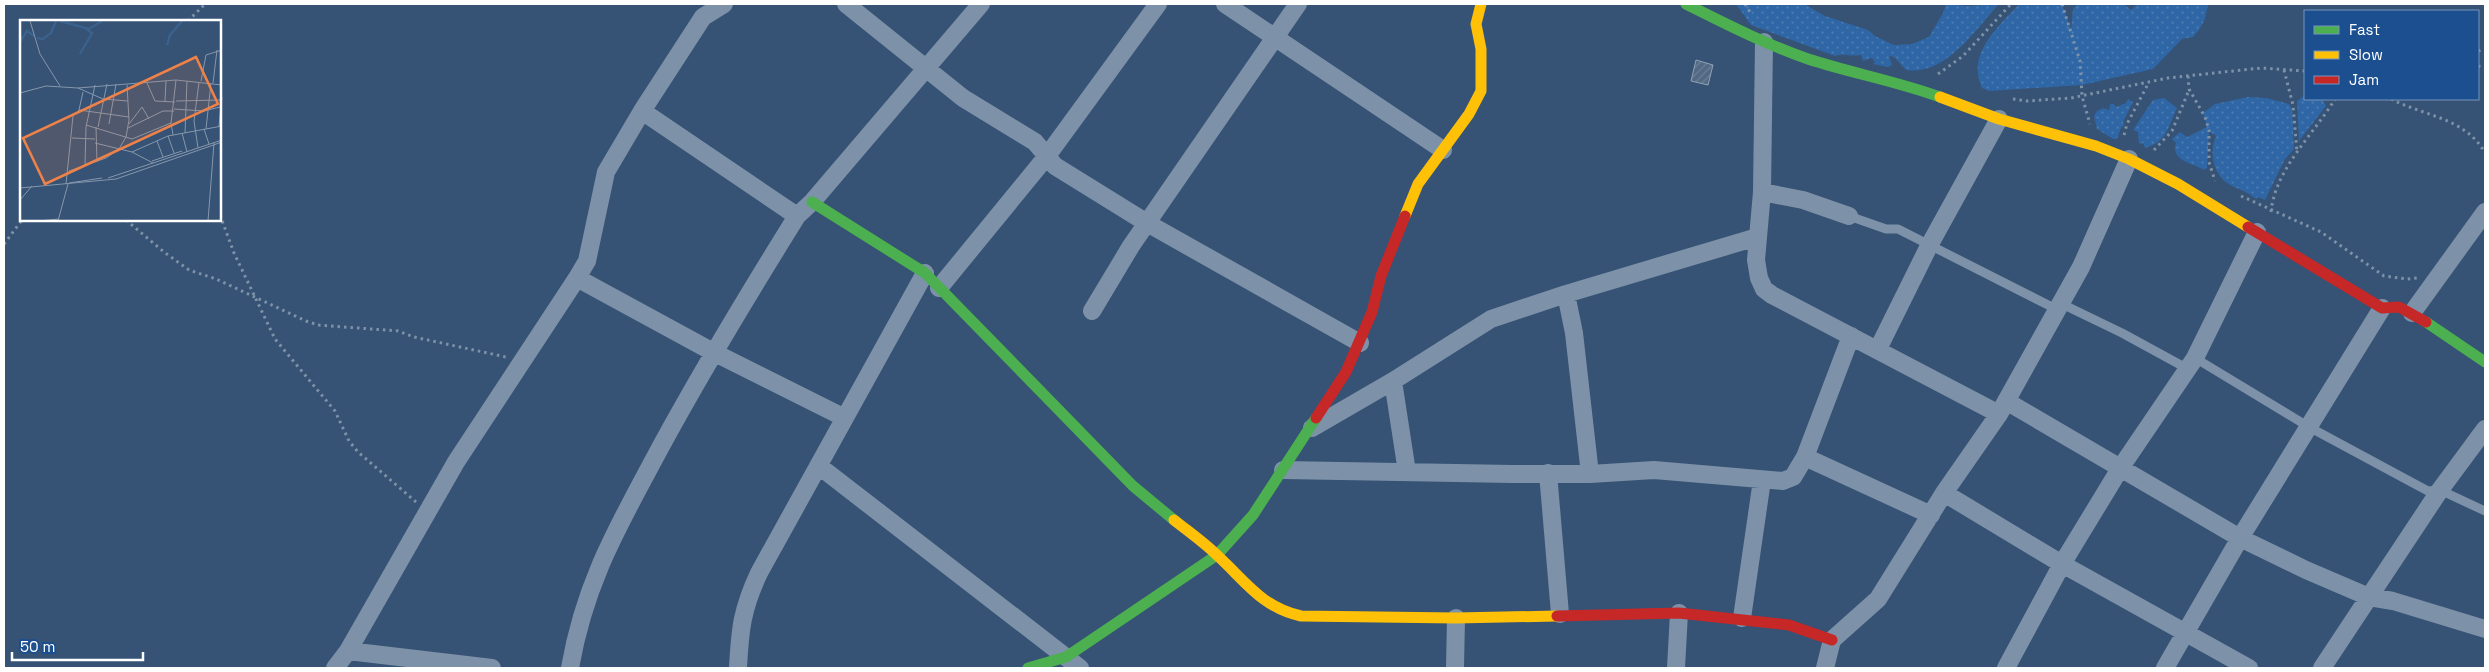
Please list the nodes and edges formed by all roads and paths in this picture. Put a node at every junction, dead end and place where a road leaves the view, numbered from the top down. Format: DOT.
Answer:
graph roads {
  1 [pos="205,4"];
  2 [pos="724,4"];
  3 [pos="846,4"];
  4 [pos="981,4"];
  5 [pos="1158,4"];
  6 [pos="1225,4"];
  7 [pos="1298,4"];
  8 [pos="1481,4"];
  9 [pos="1686,4"];
  10 [pos="2011,4"];
  11 [pos="2062,4"];
  12 [pos="189,20"];
  13 [pos="1274,35"];
  14 [pos="1764,42"];
  15 [pos="926,69"];
  16 [pos="2284,70"];
  17 [pos="2304,71"];
  18 [pos="1935,76"];
  19 [pos="2188,76"];
  20 [pos="2149,82"];
  21 [pos="2189,89"];
  22 [pos="2082,96"];
  23 [pos="2007,98"];
  24 [pos="2334,100"];
  25 [pos="2394,100"];
  26 [pos="642,111"];
  27 [pos="2000,119"];
  28 [pos="2096,146"];
  29 [pos="1443,150"];
  30 [pos="2133,152"];
  31 [pos="2297,152"];
  32 [pos="2485,153"];
  33 [pos="1048,156"];
  34 [pos="2208,178"];
  35 [pos="2215,181"];
  36 [pos="2223,186"];
  37 [pos="1762,192"];
  38 [pos="2238,194"];
  39 [pos="812,202"];
  40 [pos="2272,210"];
  41 [pos="2485,212"];
  42 [pos="797,216"];
  43 [pos="1850,216"];
  44 [pos="221,218"];
  45 [pos="21,221"];
  46 [pos="127,221"];
  47 [pos="1146,223"];
  48 [pos="2257,232"];
  49 [pos="1757,237"];
  50 [pos="4,244"];
  51 [pos="1930,244"];
  52 [pos="925,273"];
  53 [pos="2440,274"];
  54 [pos="577,278"];
  55 [pos="939,288"];
  56 [pos="1566,294"];
  57 [pos="254,297"];
  58 [pos="2060,307"];
  59 [pos="2382,308"];
  60 [pos="1092,311"];
  61 [pos="2412,313"];
  62 [pos="1850,336"];
  63 [pos="1360,342"];
  64 [pos="1878,349"];
  65 [pos="713,352"];
  66 [pos="522,361"];
  67 [pos="2485,362"];
  68 [pos="2191,363"];
  69 [pos="1393,381"];
  70 [pos="2003,408"];
  71 [pos="843,417"];
  72 [pos="2309,427"];
  73 [pos="2485,429"];
  74 [pos="1309,430"];
  75 [pos="1805,457"];
  76 [pos="819,466"];
  77 [pos="2121,467"];
  78 [pos="1283,470"];
  79 [pos="1407,472"];
  80 [pos="1548,473"];
  81 [pos="1590,474"];
  82 [pos="1762,480"];
  83 [pos="2440,490"];
  84 [pos="1944,493"];
  85 [pos="428,512"];
  86 [pos="2485,512"];
  87 [pos="1931,515"];
  88 [pos="2240,538"];
  89 [pos="1217,555"];
  90 [pos="2062,564"];
  91 [pos="2369,597"];
  92 [pos="1679,613"];
  93 [pos="1560,614"];
  94 [pos="1456,618"];
  95 [pos="1742,618"];
  96 [pos="2485,628"];
  97 [pos="2186,633"];
  98 [pos="1832,640"];
  99 [pos="348,651"];
  100 [pos="1066,657"];
  101 [pos="335,668"];
  102 [pos="492,668"];
  103 [pos="570,668"];
  104 [pos="738,668"];
  105 [pos="1028,668"];
  106 [pos="1080,668"];
  107 [pos="1455,668"];
  108 [pos="1676,668"];
  109 [pos="1825,668"];
  110 [pos="2006,668"];
  111 [pos="2165,668"];
  112 [pos="2249,668"];
  113 [pos="2322,668"];
  1 -- 12 [label="path"];
  2 -- 26 [label="street"];
  3 -- 15 [label="street"];
  4 -- 15 [label="street"];
  5 -- 33 [label="street"];
  6 -- 13 [label="street"];
  7 -- 13 [label="street"];
  8 -- 29 [label="street"];
  9 -- 14 [label="street"];
  10 -- 18 [label="path"];
  11 -- 22 [label="path"];
  13 -- 29 [label="street"];
  13 -- 47 [label="street"];
  14 -- 27 [label="street"];
  14 -- 37 [label="street"];
  15 -- 33 [label="street"];
  15 -- 39 [label="street"];
  16 -- 17 [label="path"];
  16 -- 19 [label="path"];
  16 -- 31 [label="path"];
  19 -- 20 [label="path"];
  19 -- 21 [label="path"];
  20 -- 22 [label="path"];
  20 -- 30 [label="path"];
  21 -- 30 [label="path"];
  21 -- 35 [label="path"];
  22 -- 23 [label="path"];
  22 -- 28 [label="path"];
  24 -- 31 [label="path"];
  25 -- 32 [label="path"];
  26 -- 42 [label="street"];
  26 -- 54 [label="street"];
  27 -- 28 [label="street"];
  27 -- 51 [label="street"];
  28 -- 30 [label="street"];
  29 -- 63 [label="street"];
  30 -- 48 [label="street"];
  30 -- 58 [label="street"];
  31 -- 40 [label="path"];
  33 -- 47 [label="street"];
  33 -- 55 [label="street"];
  34 -- 35 [label="path"];
  35 -- 36 [label="path"];
  37 -- 43 [label="street"];
  37 -- 49 [label="street"];
  38 -- 40 [label="path"];
  39 -- 42 [label="street"];
  39 -- 52 [label="street"];
  40 -- 53 [label="path"];
  41 -- 53 [label="street"];
  42 -- 65 [label="street"];
  43 -- 51 [label="lane"];
  44 -- 57 [label="path"];
  45 -- 50 [label="path"];
  46 -- 57 [label="path"];
  47 -- 60 [label="street"];
  47 -- 63 [label="street"];
  48 -- 59 [label="street"];
  48 -- 68 [label="street"];
  49 -- 56 [label="street"];
  49 -- 62 [label="street"];
  51 -- 58 [label="lane"];
  51 -- 64 [label="street"];
  52 -- 55 [label="street"];
  52 -- 71 [label="street"];
  53 -- 61 [label="street"];
  54 -- 65 [label="street"];
  54 -- 66 [label="street"];
  55 -- 89 [label="street"];
  56 -- 69 [label="street"];
  56 -- 81 [label="street"];
  57 -- 66 [label="path"];
  57 -- 85 [label="path"];
  58 -- 68 [label="lane"];
  58 -- 70 [label="street"];
  59 -- 61 [label="street"];
  59 -- 72 [label="street"];
  61 -- 67 [label="street"];
  62 -- 64 [label="street"];
  62 -- 75 [label="street"];
  63 -- 74 [label="street"];
  64 -- 70 [label="street"];
  65 -- 71 [label="street"];
  65 -- 103 [label="street"];
  66 -- 85 [label="street"];
  68 -- 72 [label="lane"];
  68 -- 77 [label="street"];
  69 -- 74 [label="street"];
  69 -- 79 [label="street"];
  70 -- 77 [label="street"];
  70 -- 84 [label="street"];
  71 -- 76 [label="street"];
  72 -- 83 [label="lane"];
  72 -- 88 [label="street"];
  73 -- 83 [label="street"];
  74 -- 78 [label="street"];
  75 -- 82 [label="street"];
  75 -- 87 [label="street"];
  76 -- 100 [label="street"];
  76 -- 104 [label="street"];
  77 -- 88 [label="street"];
  77 -- 90 [label="street"];
  78 -- 79 [label="street"];
  78 -- 89 [label="street"];
  79 -- 80 [label="street"];
  80 -- 81 [label="street"];
  80 -- 93 [label="street"];
  81 -- 82 [label="street"];
  82 -- 95 [label="street"];
  83 -- 86 [label="lane"];
  83 -- 91 [label="street"];
  84 -- 87 [label="street"];
  84 -- 90 [label="street"];
  85 -- 99 [label="street"];
  87 -- 98 [label="street"];
  88 -- 91 [label="street"];
  88 -- 97 [label="street"];
  89 -- 94 [label="street"];
  89 -- 100 [label="street"];
  90 -- 97 [label="street"];
  90 -- 110 [label="street"];
  91 -- 96 [label="street"];
  91 -- 113 [label="street"];
  92 -- 93 [label="street"];
  92 -- 95 [label="street"];
  92 -- 108 [label="street"];
  93 -- 94 [label="street"];
  94 -- 107 [label="street"];
  95 -- 98 [label="street"];
  97 -- 111 [label="street"];
  97 -- 112 [label="street"];
  98 -- 109 [label="street"];
  99 -- 101 [label="street"];
  99 -- 102 [label="street"];
  100 -- 105 [label="street"];
  100 -- 106 [label="street"];
}
